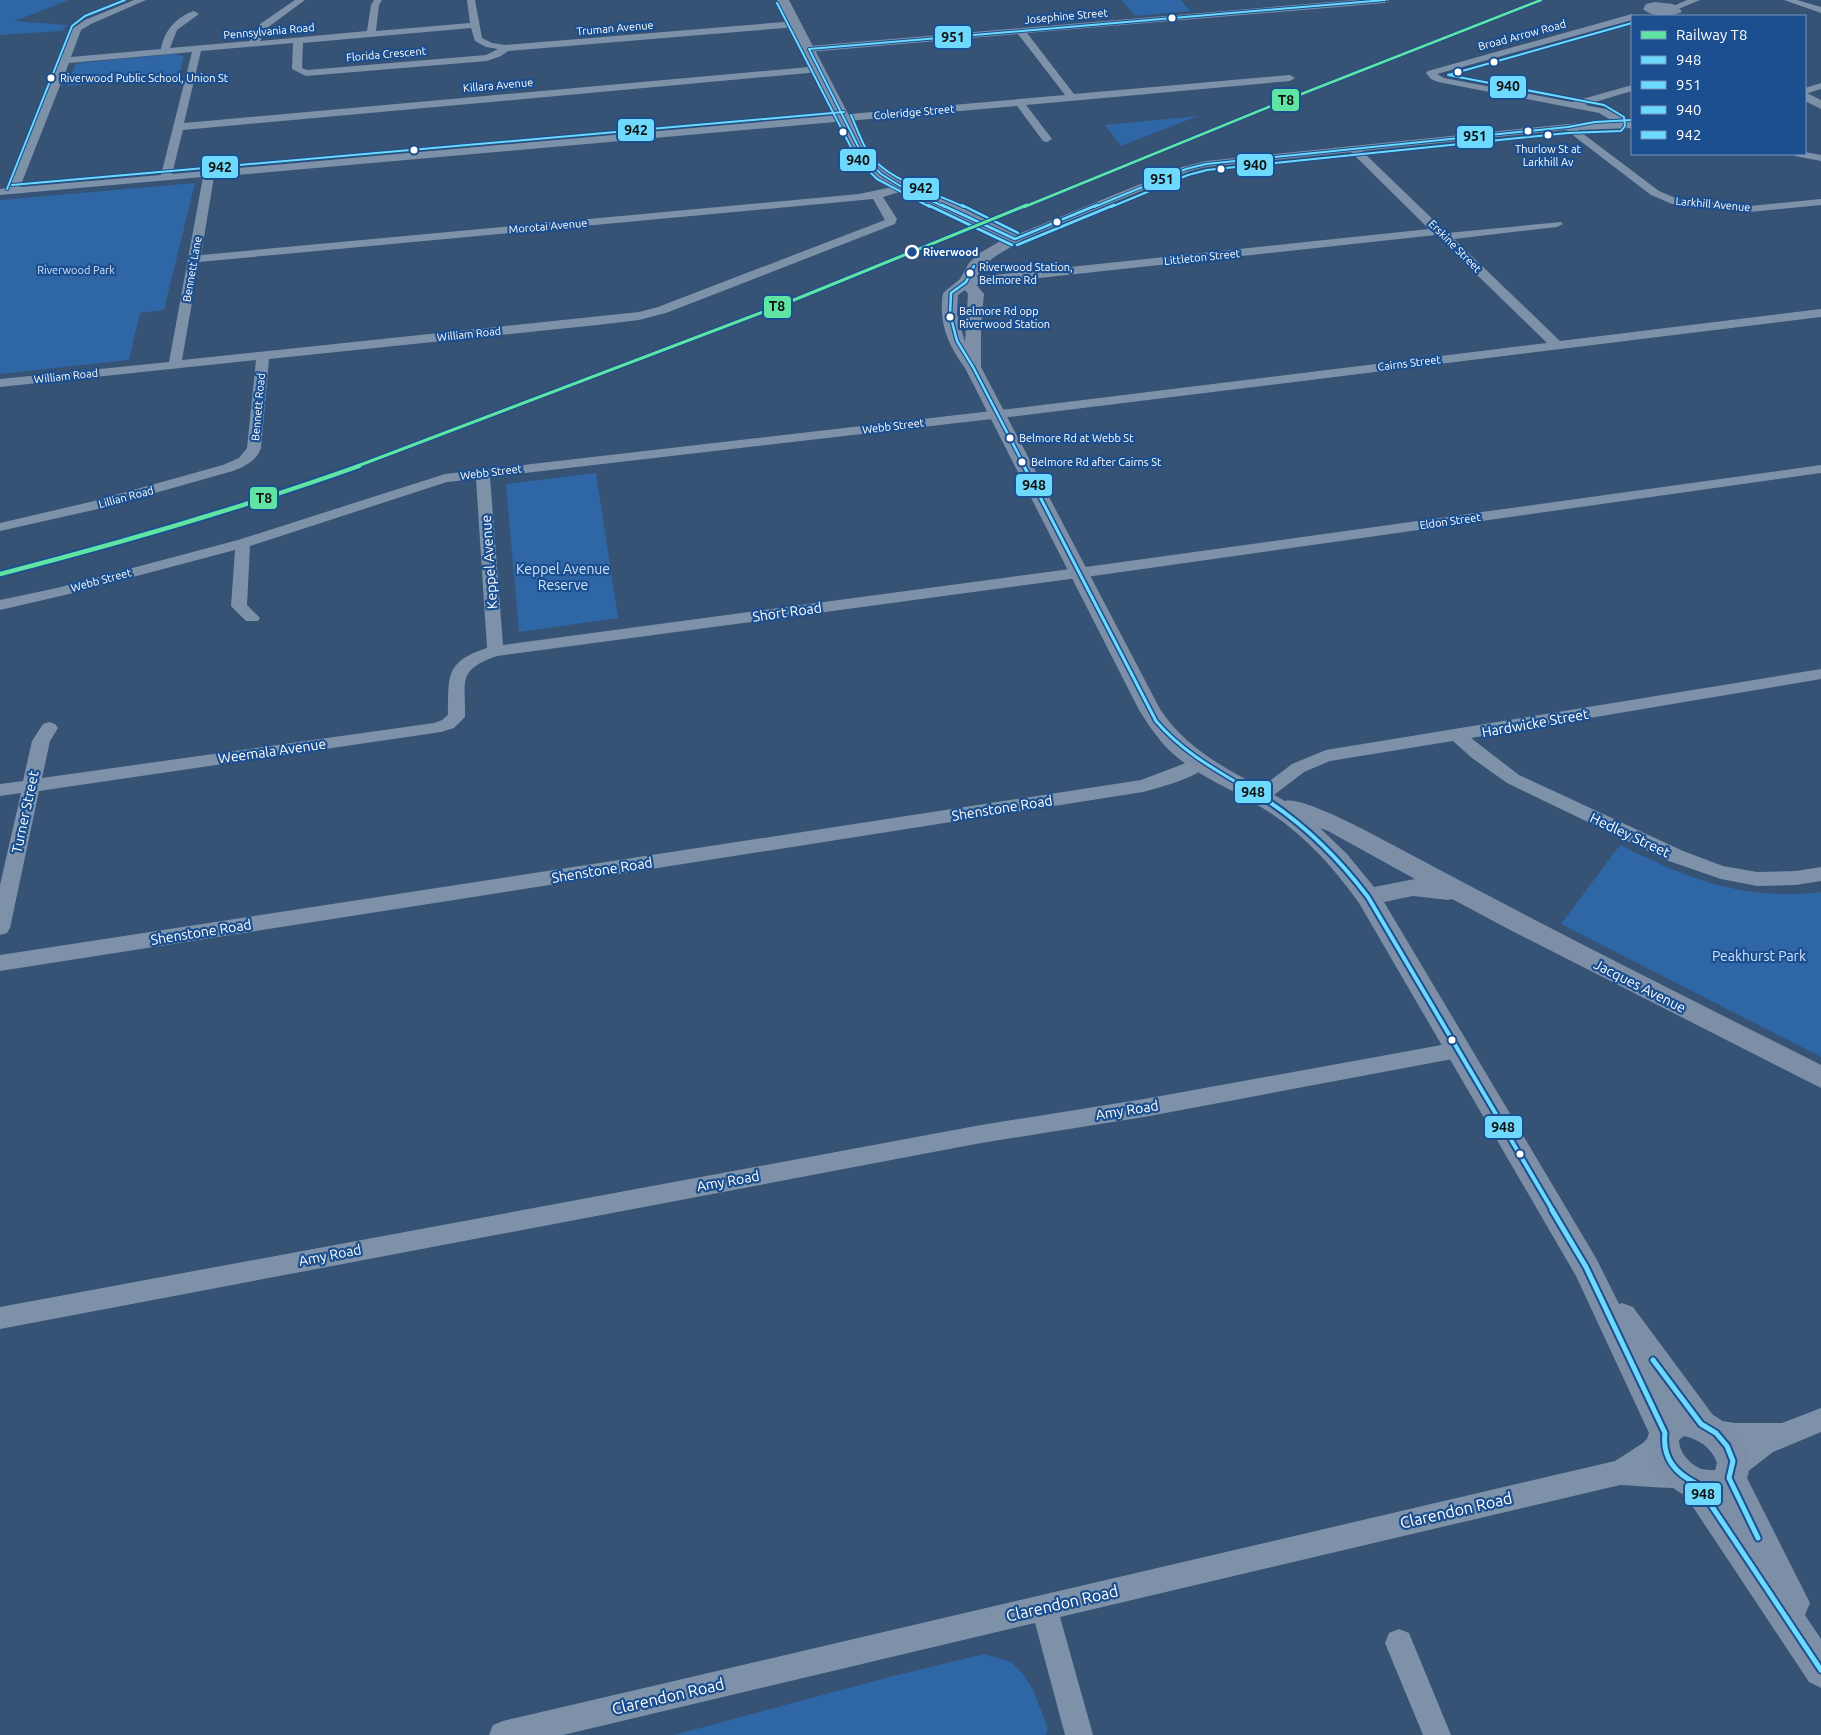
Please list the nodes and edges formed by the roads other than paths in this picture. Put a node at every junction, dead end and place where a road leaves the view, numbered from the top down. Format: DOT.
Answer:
graph roads {
  1 [pos="142,0"];
  2 [pos="301,0"];
  3 [pos="378,0"];
  4 [pos="470,0"];
  5 [pos="783,0"];
  6 [pos="1264,0"];
  7 [pos="1380,0"];
  8 [pos="1384,0"];
  9 [pos="1696,0"];
  10 [pos="1788,0"];
  11 [pos="1652,5"];
  12 [pos="1274,9"];
  13 [pos="1821,10"];
  14 [pos="1672,13"];
  15 [pos="194,14"];
  16 [pos="1636,15"];
  17 [pos="1631,18"];
  18 [pos="475,24"];
  19 [pos="796,24"];
  20 [pos="1020,31"];
  21 [pos="371,34"];
  22 [pos="298,40"];
  23 [pos="253,44"];
  24 [pos="505,48"];
  25 [pos="197,49"];
  26 [pos="809,49"];
  27 [pos="165,51"];
  28 [pos="65,60"];
  29 [pos="820,69"];
  30 [pos="1290,78"];
  31 [pos="1821,86"];
  32 [pos="1631,88"];
  33 [pos="1806,92"];
  34 [pos="1806,97"];
  35 [pos="1072,98"];
  36 [pos="1535,99"];
  37 [pos="1020,102"];
  38 [pos="1573,105"];
  39 [pos="1821,105"];
  40 [pos="845,118"];
  41 [pos="1631,120"];
  42 [pos="1615,122"];
  43 [pos="1631,125"];
  44 [pos="178,127"];
  45 [pos="1568,127"];
  46 [pos="1047,139"];
  47 [pos="1353,148"];
  48 [pos="1804,155"];
  49 [pos="1821,158"];
  50 [pos="209,174"];
  51 [pos="166,177"];
  52 [pos="902,188"];
  53 [pos="14,191"];
  54 [pos="0,192"];
  55 [pos="876,195"];
  56 [pos="1821,202"];
  57 [pos="1557,224"];
  58 [pos="1442,234"];
  59 [pos="1015,239"];
  60 [pos="194,259"];
  61 [pos="966,282"];
  62 [pos="1821,313"];
  63 [pos="1556,345"];
  64 [pos="263,355"];
  65 [pos="175,365"];
  66 [pos="973,367"];
  67 [pos="0,383"];
  68 [pos="997,414"];
  69 [pos="250,457"];
  70 [pos="1821,468"];
  71 [pos="483,473"];
  72 [pos="0,527"];
  73 [pos="243,543"];
  74 [pos="1078,573"];
  75 [pos="0,605"];
  76 [pos="252,618"];
  77 [pos="495,651"];
  78 [pos="1821,674"];
  79 [pos="49,728"];
  80 [pos="1458,736"];
  81 [pos="1200,764"];
  82 [pos="31,786"];
  83 [pos="0,790"];
  84 [pos="1260,797"];
  85 [pos="1821,874"];
  86 [pos="1459,892"];
  87 [pos="1368,897"];
  88 [pos="0,928"];
  89 [pos="0,964"];
  90 [pos="1458,1050"];
  91 [pos="1821,1078"];
  92 [pos="1586,1267"];
  93 [pos="0,1318"];
  94 [pos="1821,1420"];
  95 [pos="1708,1428"];
  96 [pos="1781,1434"];
  97 [pos="1664,1437"];
  98 [pos="1620,1472"];
  99 [pos="1731,1472"];
  100 [pos="1690,1481"];
  101 [pos="1044,1607"];
  102 [pos="1399,1643"];
  103 [pos="1821,1658"];
  104 [pos="1821,1670"];
  105 [pos="503,1735"];
  106 [pos="1079,1735"];
  107 [pos="1438,1735"];
  1 -- 28 [label="street"];
  2 -- 23 [label="street"];
  3 -- 21 [label="street"];
  4 -- 18 [label="street, Truman Avenue"];
  5 -- 19 [label="main road"];
  6 -- 12 [label="street"];
  7 -- 8 [label="street, Josephine Street"];
  7 -- 12 [label="street, Josephine Street"];
  9 -- 14 [label="street"];
  10 -- 13 [label="street"];
  11 -- 14 [label="main road"];
  11 -- 16 [label="street, Broad Arrow Road"];
  12 -- 20 [label="street, Josephine Street"];
  15 -- 27 [label="street"];
  17 -- 36 [label="street, Broad Arrow Road"];
  18 -- 21 [label="street, Pennsylvania Road"];
  18 -- 24 [label="street, Truman Avenue"];
  19 -- 24 [label="street, Truman Avenue"];
  19 -- 26 [label="main road"];
  20 -- 26 [label="street, Josephine Street"];
  20 -- 35 [label="street"];
  21 -- 22 [label="street, Pennsylvania Road"];
  22 -- 23 [label="street, Pennsylvania Road"];
  22 -- 24 [label="street, Florida Crescent"];
  23 -- 25 [label="street, Pennsylvania Road"];
  25 -- 27 [label="street, Pennsylvania Road"];
  25 -- 44 [label="street"];
  26 -- 29 [label="main road"];
  27 -- 28 [label="street, Pennsylvania Road"];
  28 -- 53 [label="street"];
  29 -- 40 [label="main road"];
  29 -- 44 [label="street, Killara Avenue"];
  30 -- 35 [label="street, Coleridge Street"];
  31 -- 33 [label="street"];
  32 -- 38 [label="street"];
  34 -- 39 [label="main road"];
  35 -- 37 [label="street, Coleridge Street"];
  36 -- 38 [label="street"];
  36 -- 42 [label="street"];
  37 -- 40 [label="street, Coleridge Street"];
  37 -- 46 [label="street"];
  38 -- 42 [label="street"];
  40 -- 50 [label="street, Coleridge Street"];
  40 -- 52 [label="main road"];
  41 -- 42 [label="street"];
  42 -- 43 [label="street"];
  42 -- 45 [label="street"];
  44 -- 51 [label="street"];
  45 -- 47 [label="street"];
  45 -- 56 [label="street, Larkhill Avenue"];
  47 -- 58 [label="street, Erskine Street"];
  47 -- 59 [label="street"];
  48 -- 49 [label="street"];
  50 -- 51 [label="street, Coleridge Street"];
  50 -- 60 [label="street, Bennett Lane"];
  51 -- 53 [label="street, Coleridge Street"];
  52 -- 55 [label="street, Morotai Avenue"];
  52 -- 59 [label="main road"];
  53 -- 54 [label="street, Coleridge Street"];
  55 -- 60 [label="street, Morotai Avenue"];
  55 -- 64 [label="street, William Road"];
  57 -- 58 [label="street, Littleton Street"];
  58 -- 61 [label="street, Littleton Street"];
  58 -- 63 [label="street, Erskine Street"];
  59 -- 61 [label="main road"];
  60 -- 65 [label="street, Bennett Lane"];
  61 -- 66 [label="main road"];
  61 -- 66 [label="main road"];
  62 -- 63 [label="street, Cairns Street"];
  63 -- 68 [label="street, Cairns Street"];
  64 -- 65 [label="street, William Road"];
  64 -- 69 [label="street, Bennett Road"];
  65 -- 67 [label="street, William Road"];
  66 -- 68 [label="main road"];
  68 -- 71 [label="street, Webb Street"];
  68 -- 74 [label="main road"];
  69 -- 72 [label="street, Lillian Road"];
  70 -- 74 [label="street, Eldon Street"];
  71 -- 73 [label="street, Webb Street"];
  71 -- 77 [label="street, Keppel Avenue"];
  73 -- 75 [label="street, Webb Street"];
  73 -- 76 [label="street"];
  74 -- 77 [label="street, Short Road"];
  74 -- 81 [label="main road"];
  77 -- 82 [label="street, Weemala Avenue"];
  78 -- 80 [label="street, Hardwicke Street"];
  79 -- 82 [label="street, Turner Street"];
  80 -- 84 [label="street, Hardwicke Street"];
  80 -- 85 [label="street, Hedley Street"];
  81 -- 84 [label="main road"];
  81 -- 89 [label="street, Shenstone Road"];
  82 -- 83 [label="street, Weemala Avenue"];
  82 -- 88 [label="street, Turner Street"];
  84 -- 86 [label="main road, Jacques Avenue"];
  84 -- 87 [label="main road"];
  86 -- 87 [label="main road, Jacques Avenue"];
  86 -- 91 [label="main road, Jacques Avenue"];
  87 -- 90 [label="main road"];
  90 -- 92 [label="main road"];
  90 -- 93 [label="street, Amy Road"];
  92 -- 95 [label="main road"];
  92 -- 97 [label="main road"];
  94 -- 96 [label="street"];
  95 -- 96 [label="street"];
  95 -- 97 [label="main road"];
  95 -- 99 [label="main road"];
  96 -- 99 [label="street"];
  97 -- 98 [label="street, Clarendon Road"];
  97 -- 100 [label="main road"];
  98 -- 100 [label="street, Clarendon Road"];
  98 -- 101 [label="street, Clarendon Road"];
  99 -- 100 [label="main road"];
  99 -- 103 [label="main road"];
  100 -- 104 [label="main road"];
  101 -- 105 [label="street, Clarendon Road"];
  101 -- 106 [label="street"];
  102 -- 107 [label="street"];
}
